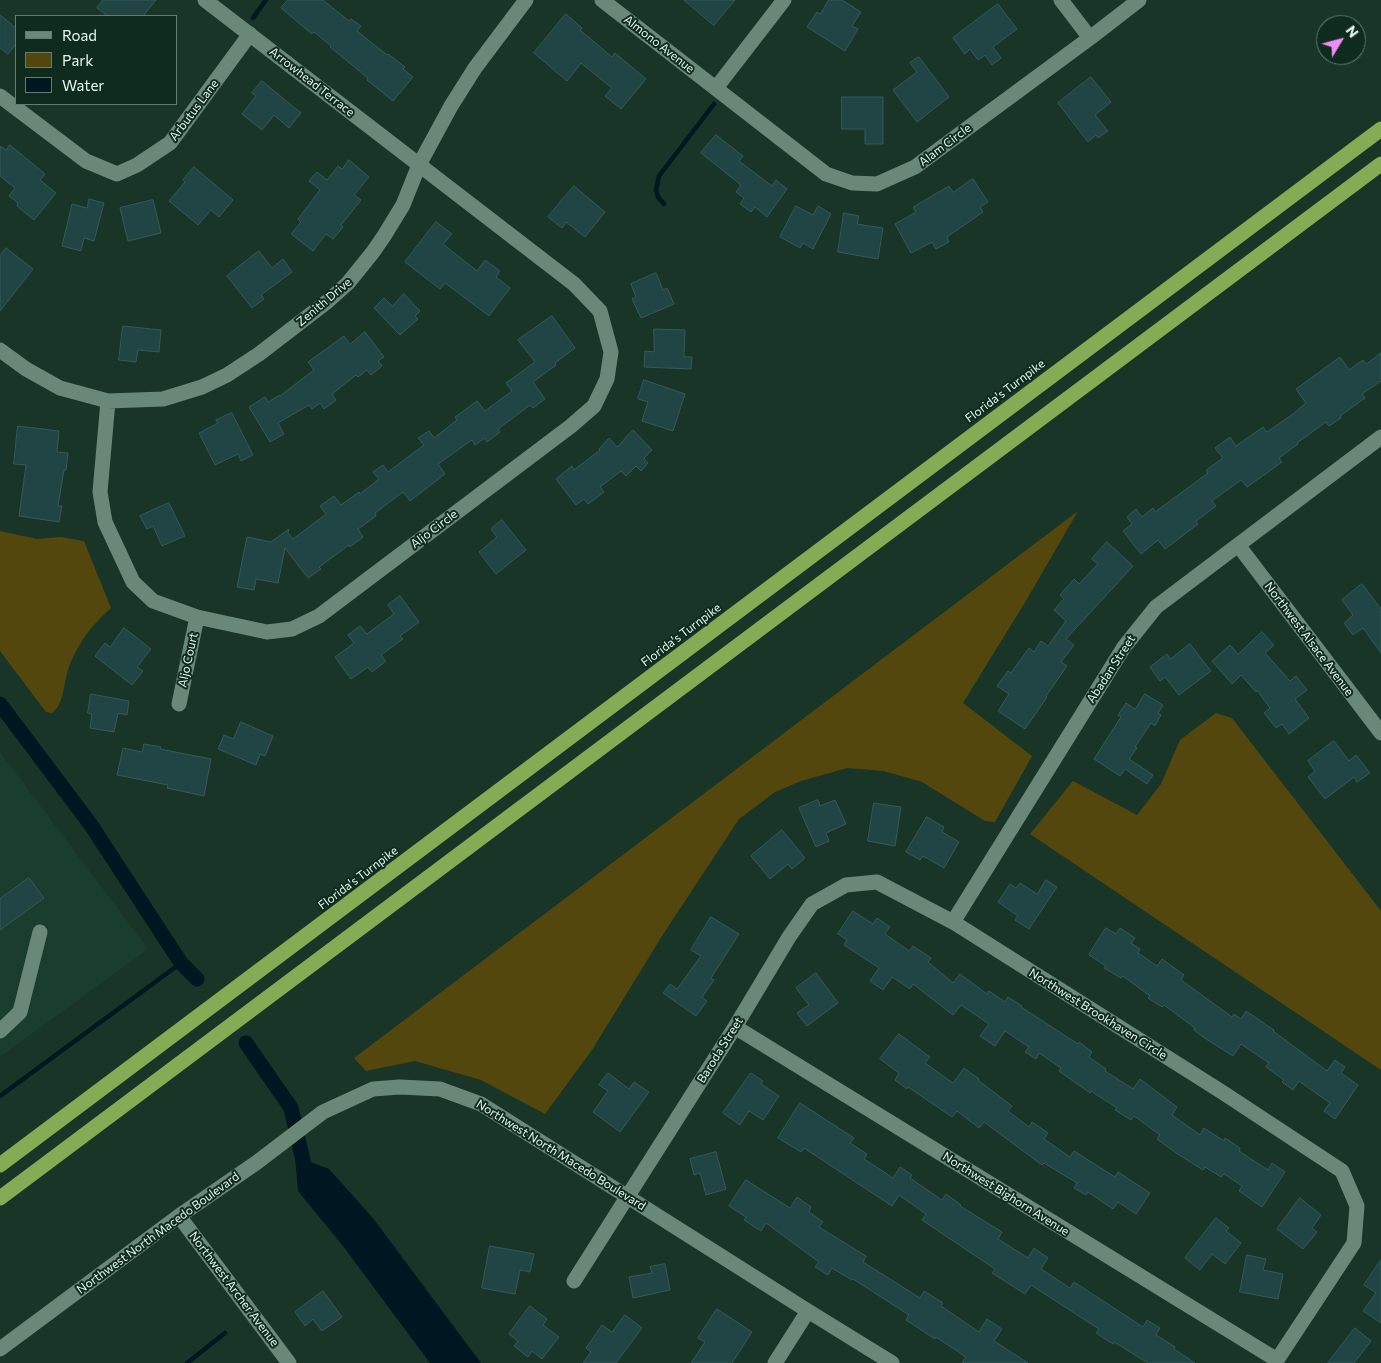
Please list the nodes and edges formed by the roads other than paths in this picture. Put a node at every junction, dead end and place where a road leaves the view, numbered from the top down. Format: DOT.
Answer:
graph roads {
  1 [pos="205,0"];
  2 [pos="526,0"];
  3 [pos="602,0"];
  4 [pos="784,0"];
  5 [pos="1061,0"];
  6 [pos="1139,0"];
  7 [pos="250,34"];
  8 [pos="1090,38"];
  9 [pos="716,88"];
  10 [pos="0,96"];
  11 [pos="1381,128"];
  12 [pos="1381,164"];
  13 [pos="419,165"];
  14 [pos="0,350"];
  15 [pos="108,401"];
  16 [pos="1381,437"];
  17 [pos="1238,545"];
  18 [pos="197,617"];
  19 [pos="179,704"];
  20 [pos="1381,733"];
  21 [pos="812,904"];
  22 [pos="953,922"];
  23 [pos="40,932"];
  24 [pos="735,1027"];
  25 [pos="0,1031"];
  26 [pos="0,1164"];
  27 [pos="627,1196"];
  28 [pos="0,1198"];
  29 [pos="179,1216"];
  30 [pos="574,1281"];
  31 [pos="808,1311"];
  32 [pos="0,1349"];
  33 [pos="1276,1362"];
  34 [pos="289,1363"];
  35 [pos="775,1363"];
  36 [pos="892,1363"];
  1 -- 7 [label="street, Arrowhead Terrace"];
  2 -- 13 [label="street, Zenith Drive"];
  3 -- 9 [label="street, Almono Avenue"];
  4 -- 9 [label="street"];
  5 -- 8 [label="street"];
  6 -- 8 [label="street, Alam Circle"];
  7 -- 10 [label="street, Arbutus Lane"];
  7 -- 13 [label="street, Arrowhead Terrace"];
  8 -- 9 [label="street, Alam Circle"];
  11 -- 26 [label="highway, Florida's Turnpike"];
  12 -- 28 [label="highway"];
  13 -- 15 [label="street, Zenith Drive"];
  13 -- 18 [label="street, Aljo Circle"];
  14 -- 15 [label="street, Zenith Drive"];
  15 -- 18 [label="street, Aljo Circle"];
  16 -- 17 [label="street, Abadan Street"];
  17 -- 20 [label="street, Northwest Alsace Avenue"];
  17 -- 22 [label="street, Abadan Street"];
  18 -- 19 [label="street, Aljo Court"];
  21 -- 22 [label="street, Northwest Brookhaven Circle"];
  21 -- 24 [label="street, Baroda Street"];
  22 -- 33 [label="street, Northwest Brookhaven Circle"];
  23 -- 25 [label="street"];
  24 -- 27 [label="street, Baroda Street"];
  24 -- 33 [label="street, Northwest Bighorn Avenue"];
  27 -- 29 [label="street, Northwest North Macedo Boulevard"];
  27 -- 30 [label="street, Baroda Street"];
  27 -- 31 [label="street, Northwest North Macedo Boulevard"];
  29 -- 32 [label="street, Northwest North Macedo Boulevard"];
  29 -- 34 [label="street, Northwest Archer Avenue"];
  31 -- 35 [label="street"];
  31 -- 36 [label="street, Northwest North Macedo Boulevard"];
}
